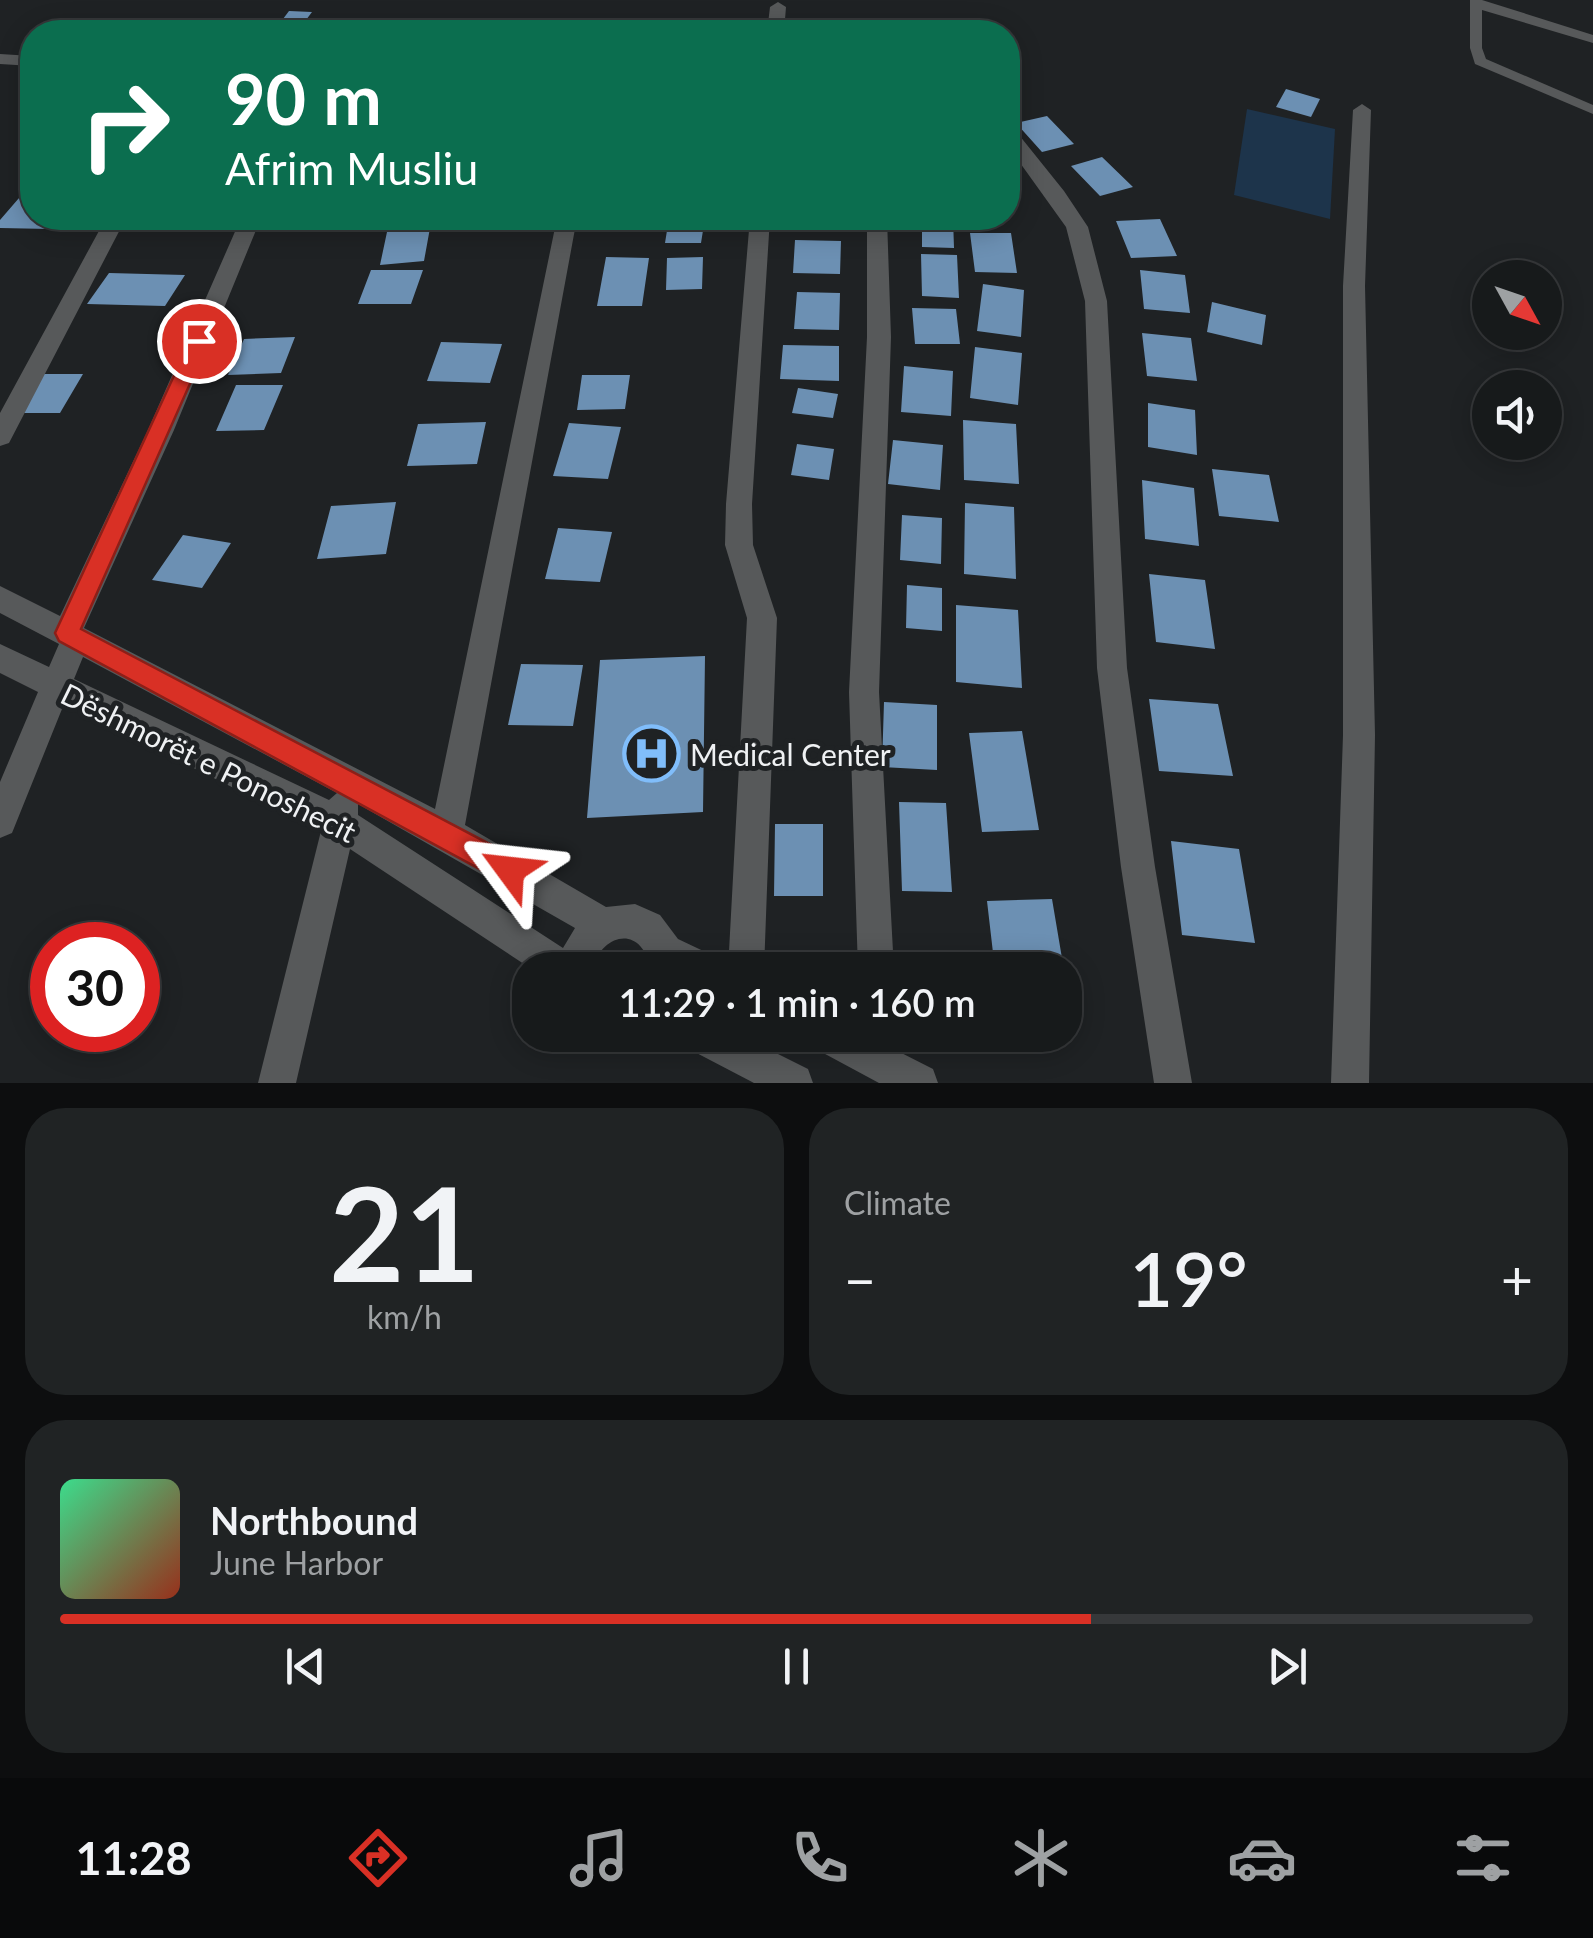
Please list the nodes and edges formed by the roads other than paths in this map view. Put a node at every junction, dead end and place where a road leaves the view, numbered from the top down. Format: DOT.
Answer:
graph roads {
  1 [pos="1476,2"];
  2 [pos="778,7"];
  3 [pos="776,20"];
  4 [pos="1593,39"];
  5 [pos="1362,110"];
  6 [pos="1593,110"];
  7 [pos="1020,149"];
  8 [pos="110,230"];
  9 [pos="246,230"];
  10 [pos="564,230"];
  11 [pos="759,230"];
  12 [pos="877,230"];
  13 [pos="0,436"];
  14 [pos="0,600"];
  15 [pos="72,636"];
  16 [pos="0,658"];
  17 [pos="56,688"];
  18 [pos="208,707"];
  19 [pos="180,746"];
  20 [pos="349,782"];
  21 [pos="0,820"];
  22 [pos="339,822"];
  23 [pos="447,833"];
  24 [pos="604,925"];
  25 [pos="537,952"];
  26 [pos="580,952"];
  27 [pos="664,952"];
  28 [pos="747,952"];
  29 [pos="875,952"];
  30 [pos="733,1052"];
  31 [pos="881,1052"];
  32 [pos="277,1083"];
  33 [pos="794,1083"];
  34 [pos="919,1083"];
  35 [pos="1174,1083"];
  36 [pos="1350,1083"];
  1 -- 4 [label="lane"];
  1 -- 6 [label="lane"];
  2 -- 3 [label="street"];
  5 -- 36 [label="street"];
  7 -- 35 [label="street"];
  8 -- 13 [label="street"];
  9 -- 15 [label="street"];
  10 -- 23 [label="street"];
  11 -- 28 [label="street"];
  12 -- 29 [label="street"];
  14 -- 15 [label="street, Dëshmorët e Ponoshecit"];
  15 -- 17 [label="street"];
  15 -- 18 [label="street, Dëshmorët e Ponoshecit"];
  16 -- 17 [label="street, Dëshmorët e Ponoshecit"];
  17 -- 19 [label="street, Dëshmorët e Ponoshecit"];
  17 -- 21 [label="street"];
  18 -- 19 [label="street"];
  18 -- 20 [label="street, Dëshmorët e Ponoshecit"];
  19 -- 22 [label="street, Dëshmorët e Ponoshecit"];
  20 -- 22 [label="street"];
  20 -- 23 [label="street, Dëshmorët e Ponoshecit"];
  22 -- 25 [label="street, Dëshmorët e Ponoshecit"];
  22 -- 32 [label="street"];
  23 -- 24 [label="street, Dëshmorët e Ponoshecit"];
  24 -- 26 [label="street"];
  24 -- 27 [label="street, Dëshmorët e Ponoshecit"];
  30 -- 33 [label="street"];
  31 -- 34 [label="street"];
}
